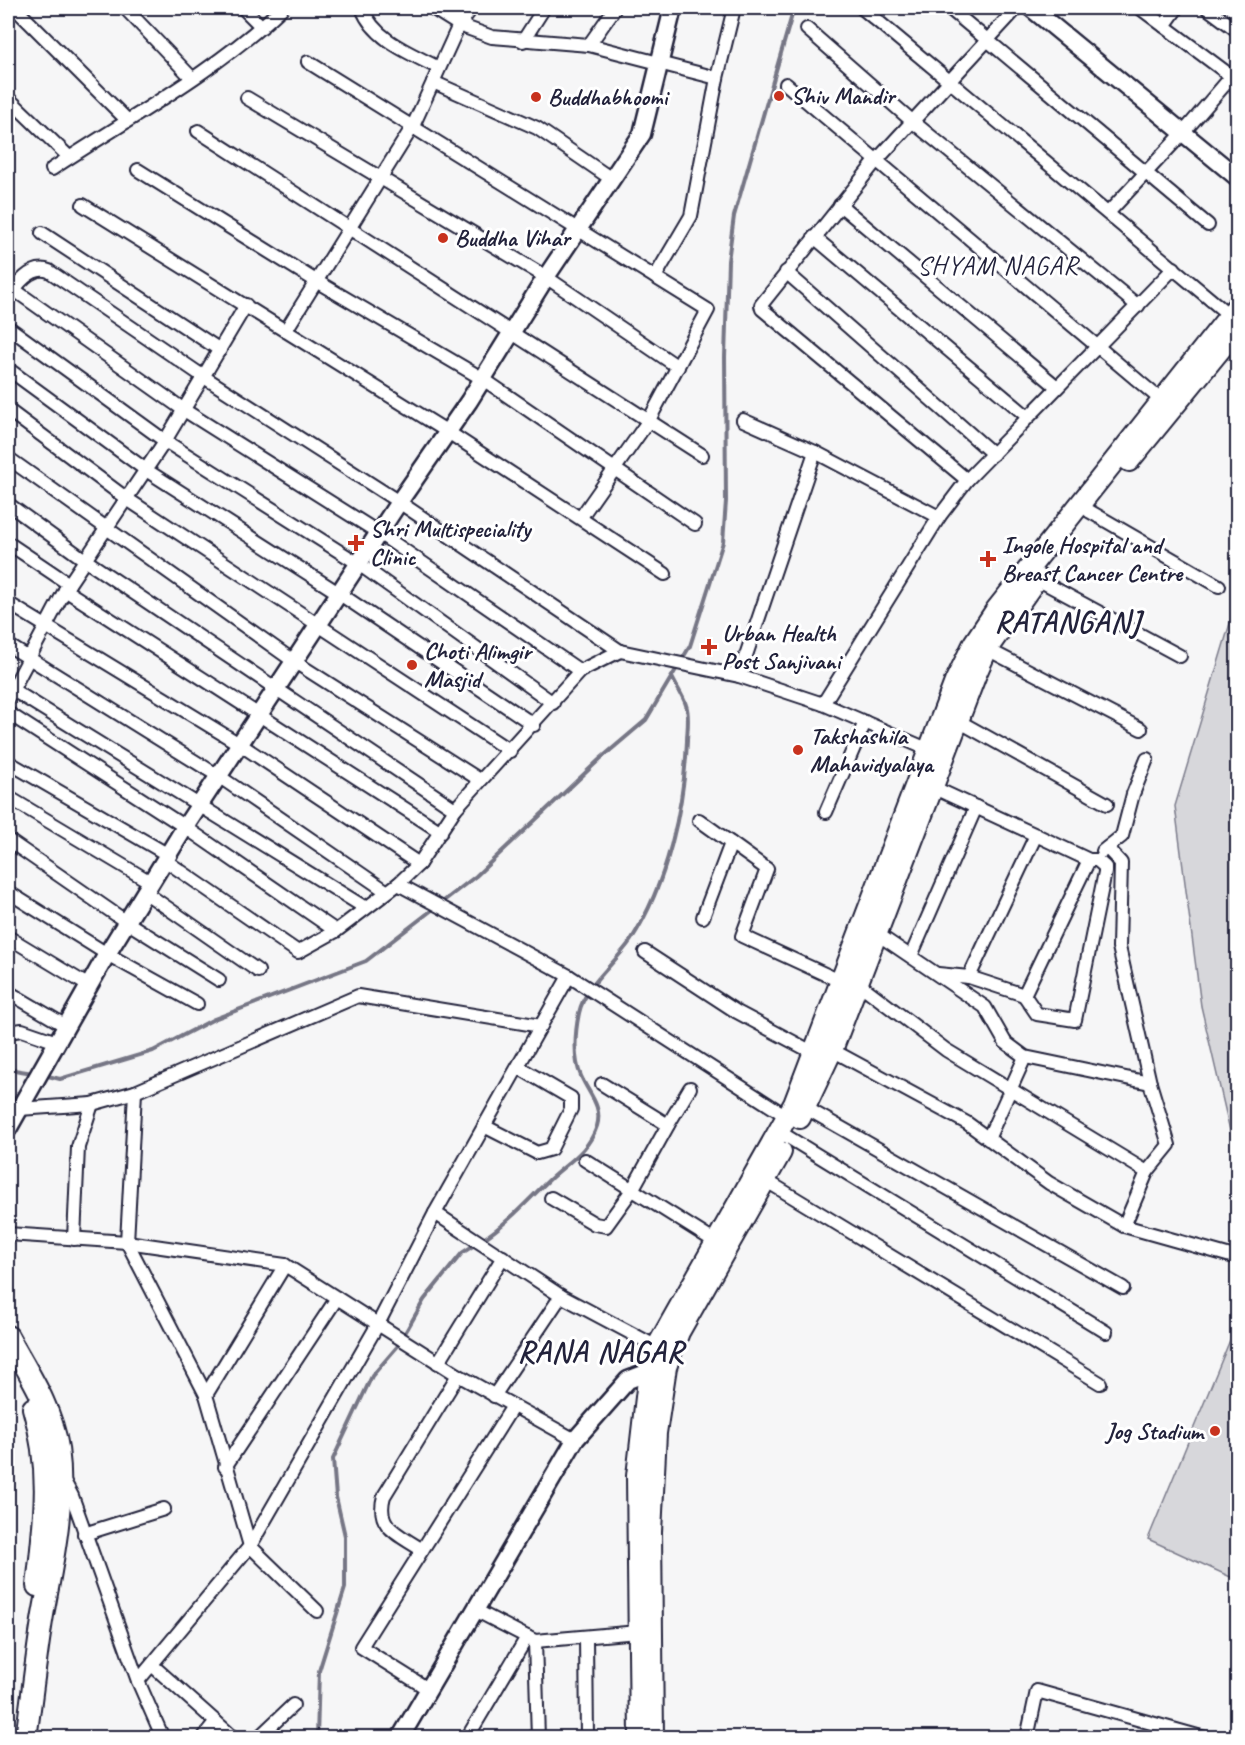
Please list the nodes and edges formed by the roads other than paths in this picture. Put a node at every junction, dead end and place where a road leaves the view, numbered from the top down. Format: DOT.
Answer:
graph roads {
  1 [pos="15,8"];
  2 [pos="124,8"];
  3 [pos="243,8"];
  4 [pos="282,8"];
  5 [pos="432,8"];
  6 [pos="472,8"];
  7 [pos="544,8"];
  8 [pos="615,8"];
  9 [pos="674,8"];
  10 [pos="734,8"];
  11 [pos="862,8"];
  12 [pos="949,8"];
  13 [pos="1017,8"];
  14 [pos="1031,8"];
  15 [pos="1140,8"];
  16 [pos="1177,8"];
  17 [pos="1207,8"];
  18 [pos="364,11"];
  19 [pos="459,25"];
  20 [pos="1164,26"];
  21 [pos="262,27"];
  22 [pos="807,29"];
  23 [pos="1238,31"];
  24 [pos="986,40"];
  25 [pos="523,41"];
  26 [pos="590,45"];
  27 [pos="308,62"];
  28 [pos="660,65"];
  29 [pos="439,68"];
  30 [pos="1235,75"];
  31 [pos="192,78"];
  32 [pos="717,78"];
  33 [pos="948,81"];
  34 [pos="433,82"];
  35 [pos="786,84"];
  36 [pos="247,98"];
  37 [pos="9,101"];
  38 [pos="127,120"];
  39 [pos="912,121"];
  40 [pos="413,126"];
  41 [pos="198,131"];
  42 [pos="1183,133"];
  43 [pos="69,157"];
  44 [pos="876,161"];
  45 [pos="52,169"];
  46 [pos="138,170"];
  47 [pos="1146,173"];
  48 [pos="1238,178"];
  49 [pos="381,179"];
  50 [pos="613,180"];
  51 [pos="83,205"];
  52 [pos="840,205"];
  53 [pos="1108,213"];
  54 [pos="1208,225"];
  55 [pos="578,228"];
  56 [pos="349,229"];
  57 [pos="42,233"];
  58 [pos="814,237"];
  59 [pos="1174,268"];
  60 [pos="786,272"];
  61 [pos="546,277"];
  62 [pos="655,277"];
  63 [pos="316,281"];
  64 [pos="10,294"];
  65 [pos="246,305"];
  66 [pos="1138,306"];
  67 [pos="1233,322"];
  68 [pos="8,327"];
  69 [pos="285,330"];
  70 [pos="512,332"];
  71 [pos="1096,347"];
  72 [pos="220,350"];
  73 [pos="678,367"];
  74 [pos="8,369"];
  75 [pos="204,377"];
  76 [pos="483,379"];
  77 [pos="1057,387"];
  78 [pos="1161,400"];
  79 [pos="8,410"];
  80 [pos="184,410"];
  81 [pos="1028,417"];
  82 [pos="649,420"];
  83 [pos="743,420"];
  84 [pos="448,432"];
  85 [pos="165,441"];
  86 [pos="815,452"];
  87 [pos="993,453"];
  88 [pos="702,455"];
  89 [pos="8,458"];
  90 [pos="615,468"];
  91 [pos="146,470"];
  92 [pos="967,480"];
  93 [pos="127,499"];
  94 [pos="399,502"];
  95 [pos="8,504"];
  96 [pos="1089,511"];
  97 [pos="581,517"];
  98 [pos="939,517"];
  99 [pos="695,524"];
  100 [pos="105,528"];
  101 [pos="379,533"];
  102 [pos="8,543"];
  103 [pos="85,560"];
  104 [pos="359,564"];
  105 [pos="665,574"];
  106 [pos="1036,579"];
  107 [pos="1219,586"];
  108 [pos="67,587"];
  109 [pos="340,594"];
  110 [pos="8,603"];
  111 [pos="319,626"];
  112 [pos="46,627"];
  113 [pos="8,645"];
  114 [pos="987,649"];
  115 [pos="620,651"];
  116 [pos="1180,656"];
  117 [pos="28,659"];
  118 [pos="295,662"];
  119 [pos="580,671"];
  120 [pos="739,676"];
  121 [pos="278,689"];
  122 [pos="9,692"];
  123 [pos="553,703"];
  124 [pos="824,705"];
  125 [pos="8,713"];
  126 [pos="261,715"];
  127 [pos="951,717"];
  128 [pos="865,722"];
  129 [pos="534,725"];
  130 [pos="1141,729"];
  131 [pos="241,745"];
  132 [pos="510,751"];
  133 [pos="937,753"];
  134 [pos="1147,759"];
  135 [pos="8,762"];
  136 [pos="220,777"];
  137 [pos="480,780"];
  138 [pos="925,784"];
  139 [pos="8,796"];
  140 [pos="1107,804"];
  141 [pos="201,806"];
  142 [pos="976,807"];
  143 [pos="455,809"];
  144 [pos="826,812"];
  145 [pos="699,820"];
  146 [pos="185,827"];
  147 [pos="441,832"];
  148 [pos="1036,835"];
  149 [pos="8,840"];
  150 [pos="731,843"];
  151 [pos="1107,848"];
  152 [pos="168,858"];
  153 [pos="1093,860"];
  154 [pos="419,864"];
  155 [pos="398,884"];
  156 [pos="149,888"];
  157 [pos="386,891"];
  158 [pos="8,892"];
  159 [pos="364,908"];
  160 [pos="704,917"];
  161 [pos="128,923"];
  162 [pos="336,931"];
  163 [pos="876,933"];
  164 [pos="8,938"];
  165 [pos="645,952"];
  166 [pos="107,954"];
  167 [pos="911,956"];
  168 [pos="258,971"];
  169 [pos="938,974"];
  170 [pos="969,977"];
  171 [pos="574,979"];
  172 [pos="219,980"];
  173 [pos="850,982"];
  174 [pos="89,986"];
  175 [pos="8,992"];
  176 [pos="1024,995"];
  177 [pos="197,1004"];
  178 [pos="66,1026"];
  179 [pos="541,1026"];
  180 [pos="8,1032"];
  181 [pos="55,1046"];
  182 [pos="823,1052"];
  183 [pos="1025,1057"];
  184 [pos="518,1067"];
  185 [pos="1150,1083"];
  186 [pos="602,1084"];
  187 [pos="690,1088"];
  188 [pos="1012,1090"];
  189 [pos="135,1092"];
  190 [pos="22,1103"];
  191 [pos="92,1104"];
  192 [pos="792,1123"];
  193 [pos="668,1125"];
  194 [pos="484,1126"];
  195 [pos="8,1129"];
  196 [pos="988,1138"];
  197 [pos="585,1160"];
  198 [pos="1147,1172"];
  199 [pos="765,1180"];
  200 [pos="632,1190"];
  201 [pos="551,1198"];
  202 [pos="435,1214"];
  203 [pos="1124,1226"];
  204 [pos="8,1234"];
  205 [pos="74,1239"];
  206 [pos="714,1241"];
  207 [pos="127,1242"];
  208 [pos="503,1257"];
  209 [pos="1238,1258"];
  210 [pos="285,1265"];
  211 [pos="1123,1288"];
  212 [pos="561,1296"];
  213 [pos="337,1298"];
  214 [pos="378,1324"];
  215 [pos="1106,1332"];
  216 [pos="8,1336"];
  217 [pos="657,1347"];
  218 [pos="8,1358"];
  219 [pos="438,1363"];
  220 [pos="658,1369"];
  221 [pos="458,1375"];
  222 [pos="1100,1383"];
  223 [pos="206,1395"];
  224 [pos="494,1396"];
  225 [pos="513,1406"];
  226 [pos="575,1440"];
  227 [pos="225,1467"];
  228 [pos="52,1468"];
  229 [pos="164,1509"];
  230 [pos="84,1534"];
  231 [pos="250,1545"];
  232 [pos="422,1550"];
  233 [pos="475,1610"];
  234 [pos="316,1611"];
  235 [pos="638,1632"];
  236 [pos="586,1637"];
  237 [pos="531,1639"];
  238 [pos="152,1665"];
  239 [pos="138,1680"];
  240 [pos="428,1689"];
  241 [pos="293,1706"];
  242 [pos="216,1722"];
  243 [pos="537,1722"];
  244 [pos="16,1737"];
  245 [pos="26,1737"];
  246 [pos="163,1737"];
  247 [pos="203,1737"];
  248 [pos="234,1737"];
  249 [pos="258,1737"];
  250 [pos="400,1737"];
  251 [pos="467,1737"];
  252 [pos="528,1737"];
  253 [pos="538,1737"];
  254 [pos="587,1737"];
  255 [pos="640,1737"];
  256 [pos="654,1737"];
  257 [pos="1027,1737"];
  258 [pos="1205,1737"];
  1 -- 38 [label="street"];
  2 -- 31 [label="street"];
  3 -- 21 [label="street"];
  4 -- 21 [label="street"];
  5 -- 19 [label="street"];
  6 -- 19 [label="street"];
  7 -- 25 [label="street"];
  8 -- 26 [label="street"];
  9 -- 28 [label="street"];
  10 -- 32 [label="street"];
  11 -- 33 [label="street"];
  12 -- 24 [label="street"];
  13 -- 24 [label="street"];
  14 -- 42 [label="street"];
  15 -- 20 [label="street"];
  16 -- 20 [label="street"];
  17 -- 23 [label="street"];
  18 -- 29 [label="street"];
  19 -- 25 [label="street"];
  19 -- 29 [label="street"];
  20 -- 30 [label="street"];
  21 -- 31 [label="street"];
  22 -- 39 [label="street"];
  24 -- 33 [label="street"];
  24 -- 47 [label="street"];
  25 -- 26 [label="street"];
  26 -- 28 [label="street"];
  27 -- 40 [label="street"];
  28 -- 32 [label="street"];
  28 -- 50 [label="street"];
  29 -- 34 [label="street"];
  30 -- 42 [label="street"];
  31 -- 38 [label="street"];
  32 -- 62 [label="street"];
  33 -- 39 [label="street"];
  33 -- 53 [label="street"];
  34 -- 40 [label="street"];
  34 -- 50 [label="street"];
  35 -- 44 [label="street"];
  36 -- 49 [label="street"];
  37 -- 43 [label="street"];
  38 -- 43 [label="street"];
  39 -- 44 [label="street"];
  39 -- 66 [label="street"];
  40 -- 49 [label="street"];
  40 -- 55 [label="street"];
  41 -- 56 [label="street"];
  42 -- 47 [label="street"];
  42 -- 48 [label="street"];
  43 -- 45 [label="street"];
  44 -- 52 [label="street"];
  44 -- 71 [label="street"];
  46 -- 63 [label="street"];
  47 -- 53 [label="street"];
  47 -- 54 [label="street"];
  49 -- 56 [label="street"];
  49 -- 61 [label="street"];
  50 -- 55 [label="street"];
  51 -- 65 [label="street"];
  52 -- 58 [label="street"];
  52 -- 77 [label="street"];
  53 -- 59 [label="street"];
  55 -- 61 [label="street"];
  55 -- 62 [label="street"];
  56 -- 63 [label="street"];
  56 -- 70 [label="street"];
  57 -- 72 [label="street"];
  58 -- 60 [label="street"];
  58 -- 81 [label="street"];
  59 -- 66 [label="street"];
  59 -- 67 [label="street"];
  60 -- 87 [label="street"];
  60 -- 92 [label="street"];
  61 -- 70 [label="street"];
  61 -- 73 [label="street"];
  62 -- 73 [label="street"];
  63 -- 69 [label="street"];
  63 -- 76 [label="street"];
  64 -- 75 [label="street"];
  64 -- 80 [label="street"];
  65 -- 69 [label="street"];
  65 -- 72 [label="street"];
  66 -- 71 [label="street"];
  67 -- 78 [label="main road"];
  67 -- 96 [label="main road"];
  68 -- 85 [label="street"];
  69 -- 84 [label="street"];
  70 -- 76 [label="street"];
  70 -- 82 [label="street"];
  71 -- 77 [label="street"];
  71 -- 78 [label="street"];
  72 -- 75 [label="street"];
  73 -- 82 [label="street"];
  74 -- 91 [label="street"];
  75 -- 80 [label="street"];
  75 -- 94 [label="street"];
  76 -- 84 [label="street"];
  76 -- 90 [label="street"];
  77 -- 81 [label="street"];
  78 -- 127 [label="main road"];
  79 -- 93 [label="street"];
  80 -- 85 [label="street"];
  80 -- 101 [label="street"];
  81 -- 87 [label="street"];
  82 -- 88 [label="street"];
  82 -- 90 [label="street"];
  83 -- 86 [label="street"];
  84 -- 94 [label="street"];
  84 -- 97 [label="street"];
  85 -- 91 [label="street"];
  85 -- 104 [label="street"];
  86 -- 98 [label="street"];
  86 -- 120 [label="street"];
  87 -- 92 [label="street"];
  89 -- 100 [label="street"];
  90 -- 97 [label="street"];
  90 -- 99 [label="street"];
  91 -- 93 [label="street"];
  91 -- 109 [label="street"];
  92 -- 98 [label="street"];
  93 -- 100 [label="street"];
  93 -- 111 [label="street"];
  94 -- 101 [label="street"];
  94 -- 115 [label="street"];
  95 -- 103 [label="street"];
  96 -- 106 [label="main road"];
  96 -- 107 [label="street"];
  97 -- 105 [label="street"];
  98 -- 124 [label="street"];
  100 -- 103 [label="street"];
  100 -- 118 [label="street"];
  101 -- 104 [label="street"];
  101 -- 119 [label="street"];
  102 -- 108 [label="street"];
  103 -- 108 [label="street"];
  103 -- 121 [label="street"];
  104 -- 109 [label="street"];
  104 -- 123 [label="street"];
  106 -- 114 [label="main road"];
  106 -- 116 [label="street"];
  108 -- 112 [label="street"];
  108 -- 126 [label="street"];
  109 -- 111 [label="street"];
  109 -- 129 [label="street"];
  110 -- 112 [label="street"];
  111 -- 118 [label="street"];
  111 -- 132 [label="street"];
  112 -- 117 [label="street"];
  112 -- 131 [label="street"];
  113 -- 117 [label="street"];
  114 -- 127 [label="main road"];
  114 -- 130 [label="street"];
  115 -- 119 [label="street"];
  115 -- 120 [label="street"];
  117 -- 122 [label="street"];
  117 -- 136 [label="street"];
  118 -- 121 [label="street"];
  118 -- 137 [label="street"];
  119 -- 123 [label="street"];
  120 -- 124 [label="street"];
  121 -- 126 [label="street"];
  121 -- 143 [label="street"];
  122 -- 141 [label="street"];
  123 -- 129 [label="street"];
  124 -- 128 [label="street"];
  125 -- 146 [label="street"];
  126 -- 131 [label="street"];
  126 -- 147 [label="street"];
  127 -- 133 [label="main road"];
  127 -- 140 [label="street"];
  128 -- 133 [label="street"];
  128 -- 144 [label="street"];
  129 -- 132 [label="street"];
  131 -- 136 [label="street"];
  131 -- 154 [label="street"];
  132 -- 137 [label="street"];
  133 -- 138 [label="main road"];
  134 -- 151 [label="street"];
  135 -- 152 [label="street"];
  136 -- 141 [label="street"];
  136 -- 157 [label="street"];
  137 -- 143 [label="street"];
  138 -- 142 [label="street"];
  138 -- 163 [label="main road"];
  138 -- 173 [label="main road"];
  139 -- 156 [label="street"];
  141 -- 146 [label="street"];
  141 -- 159 [label="street"];
  142 -- 148 [label="street"];
  142 -- 167 [label="street"];
  143 -- 147 [label="street"];
  145 -- 150 [label="street"];
  146 -- 152 [label="street"];
  146 -- 162 [label="street"];
  147 -- 154 [label="street"];
  148 -- 153 [label="street"];
  148 -- 170 [label="street"];
  149 -- 161 [label="street"];
  150 -- 160 [label="street"];
  150 -- 173 [label="street"];
  151 -- 153 [label="street"];
  151 -- 185 [label="street"];
  152 -- 156 [label="street"];
  152 -- 162 [label="street"];
  153 -- 176 [label="street"];
  153 -- 176 [label="street"];
  154 -- 155 [label="street"];
  155 -- 157 [label="street"];
  155 -- 171 [label="street"];
  156 -- 161 [label="street"];
  156 -- 168 [label="street"];
  157 -- 159 [label="street"];
  158 -- 166 [label="street"];
  159 -- 162 [label="street"];
  161 -- 166 [label="street"];
  161 -- 172 [label="street"];
  163 -- 167 [label="street"];
  163 -- 173 [label="main road"];
  164 -- 174 [label="street"];
  165 -- 182 [label="street"];
  166 -- 174 [label="street"];
  166 -- 177 [label="street"];
  167 -- 169 [label="street"];
  169 -- 170 [label="street"];
  169 -- 183 [label="street"];
  170 -- 176 [label="street"];
  171 -- 179 [label="street"];
  171 -- 192 [label="street"];
  173 -- 182 [label="main road"];
  173 -- 188 [label="street"];
  174 -- 178 [label="street"];
  175 -- 178 [label="street"];
  178 -- 181 [label="street"];
  179 -- 184 [label="street"];
  179 -- 189 [label="street"];
  180 -- 181 [label="street"];
  181 -- 190 [label="street"];
  182 -- 192 [label="main road"];
  182 -- 196 [label="street"];
  183 -- 185 [label="street"];
  183 -- 188 [label="street"];
  184 -- 194 [label="street"];
  184 -- 194 [label="street"];
  185 -- 198 [label="street"];
  186 -- 193 [label="street"];
  187 -- 193 [label="street"];
  188 -- 196 [label="street"];
  188 -- 198 [label="street"];
  189 -- 191 [label="street"];
  189 -- 207 [label="street"];
  190 -- 191 [label="street"];
  190 -- 195 [label="street"];
  191 -- 205 [label="street"];
  192 -- 199 [label="main road"];
  192 -- 206 [label="main road"];
  192 -- 211 [label="street"];
  192 -- 215 [label="street"];
  193 -- 200 [label="street"];
  194 -- 202 [label="street"];
  196 -- 203 [label="street"];
  197 -- 200 [label="street"];
  198 -- 203 [label="street"];
  199 -- 220 [label="main road"];
  199 -- 222 [label="street"];
  200 -- 201 [label="street"];
  200 -- 206 [label="street"];
  202 -- 208 [label="street"];
  202 -- 214 [label="street"];
  203 -- 209 [label="street"];
  204 -- 205 [label="street"];
  205 -- 207 [label="street"];
  206 -- 217 [label="main road"];
  207 -- 210 [label="street"];
  207 -- 223 [label="street"];
  208 -- 212 [label="street"];
  208 -- 219 [label="street"];
  210 -- 213 [label="street"];
  210 -- 223 [label="street"];
  212 -- 217 [label="street"];
  212 -- 224 [label="street"];
  213 -- 214 [label="street"];
  213 -- 227 [label="street"];
  214 -- 219 [label="street"];
  214 -- 231 [label="street"];
  216 -- 228 [label="main road"];
  217 -- 220 [label="main road"];
  218 -- 228 [label="main road"];
  219 -- 221 [label="street"];
  220 -- 226 [label="street"];
  220 -- 235 [label="main road"];
  220 -- 256 [label="main road"];
  221 -- 224 [label="street"];
  221 -- 232 [label="street"];
  223 -- 227 [label="street"];
  224 -- 225 [label="street"];
  225 -- 226 [label="street"];
  225 -- 232 [label="street"];
  226 -- 233 [label="street"];
  227 -- 231 [label="street"];
  228 -- 230 [label="street"];
  228 -- 244 [label="main road"];
  228 -- 245 [label="main road"];
  229 -- 230 [label="street"];
  230 -- 239 [label="street"];
  231 -- 234 [label="street"];
  231 -- 238 [label="street"];
  232 -- 240 [label="street"];
  233 -- 237 [label="street"];
  233 -- 240 [label="street"];
  235 -- 236 [label="street"];
  235 -- 255 [label="main road"];
  236 -- 237 [label="street"];
  236 -- 254 [label="street"];
  237 -- 243 [label="street"];
  237 -- 251 [label="street"];
  238 -- 239 [label="street"];
  238 -- 242 [label="street"];
  239 -- 246 [label="street"];
  240 -- 250 [label="street"];
  241 -- 249 [label="street"];
  242 -- 247 [label="street"];
  242 -- 248 [label="street"];
  243 -- 252 [label="street"];
  243 -- 253 [label="street"];
  257 -- 258 [label="street"];
}
